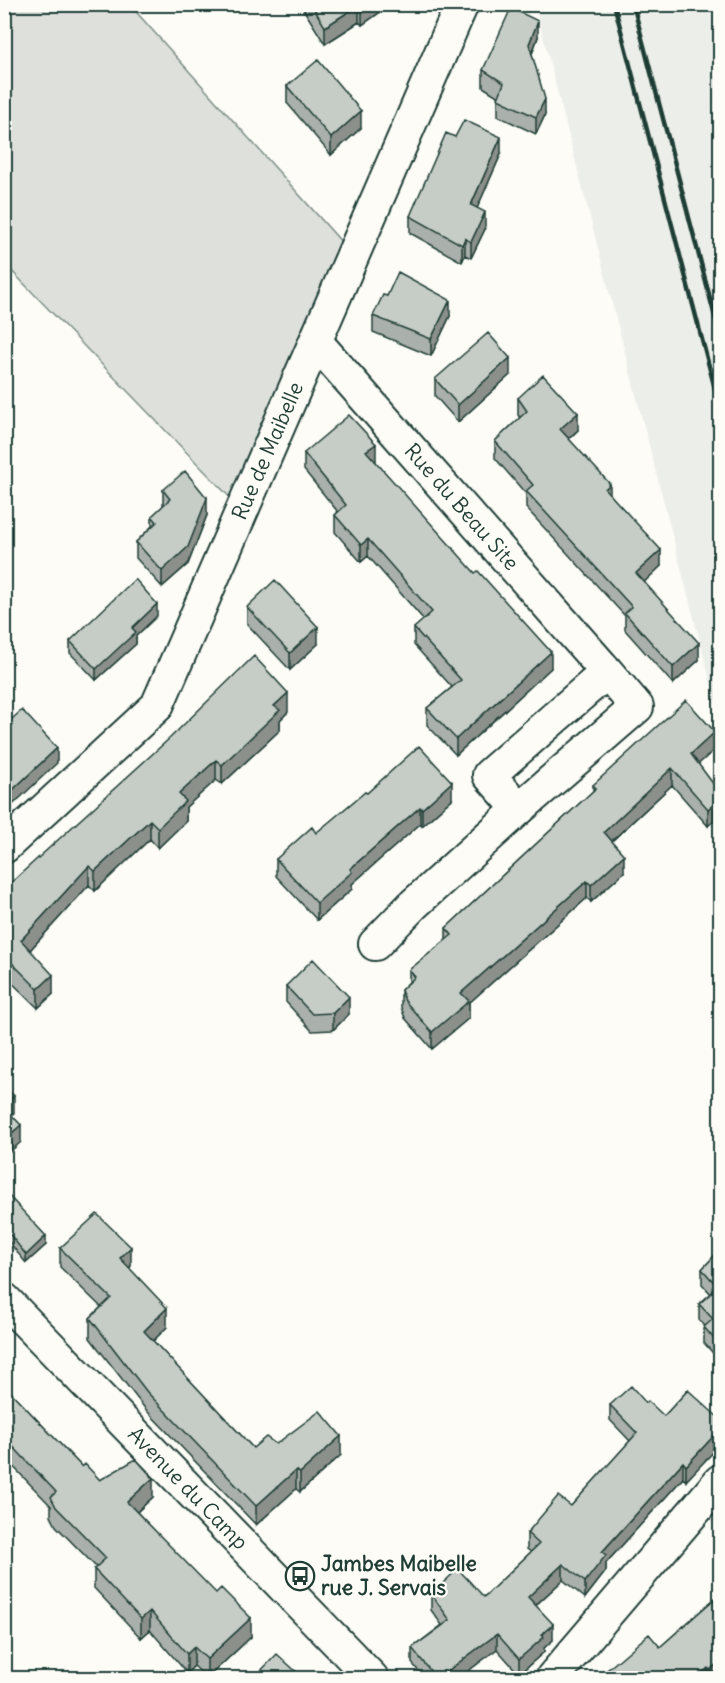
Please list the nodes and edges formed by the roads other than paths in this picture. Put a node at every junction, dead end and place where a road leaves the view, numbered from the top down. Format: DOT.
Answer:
graph roads {
  1 [pos="462,4"];
  2 [pos="316,342"];
  3 [pos="607,672"];
  4 [pos="519,808"];
  5 [pos="4,847"];
  6 [pos="375,944"];
  7 [pos="4,1299"];
  8 [pos="720,1481"];
  9 [pos="372,1678"];
  10 [pos="552,1678"];
  1 -- 2 [label="street, Rue de Maibelle"];
  2 -- 3 [label="street, Rue du Beau Site"];
  2 -- 5 [label="street, Rue de Maibelle"];
  3 -- 4 [label="street"];
  3 -- 4 [label="street, Rue du Beau Site"];
  4 -- 6 [label="street, Rue du Beau Site"];
  7 -- 9 [label="street, Avenue du Camp"];
  8 -- 10 [label="street"];
}
